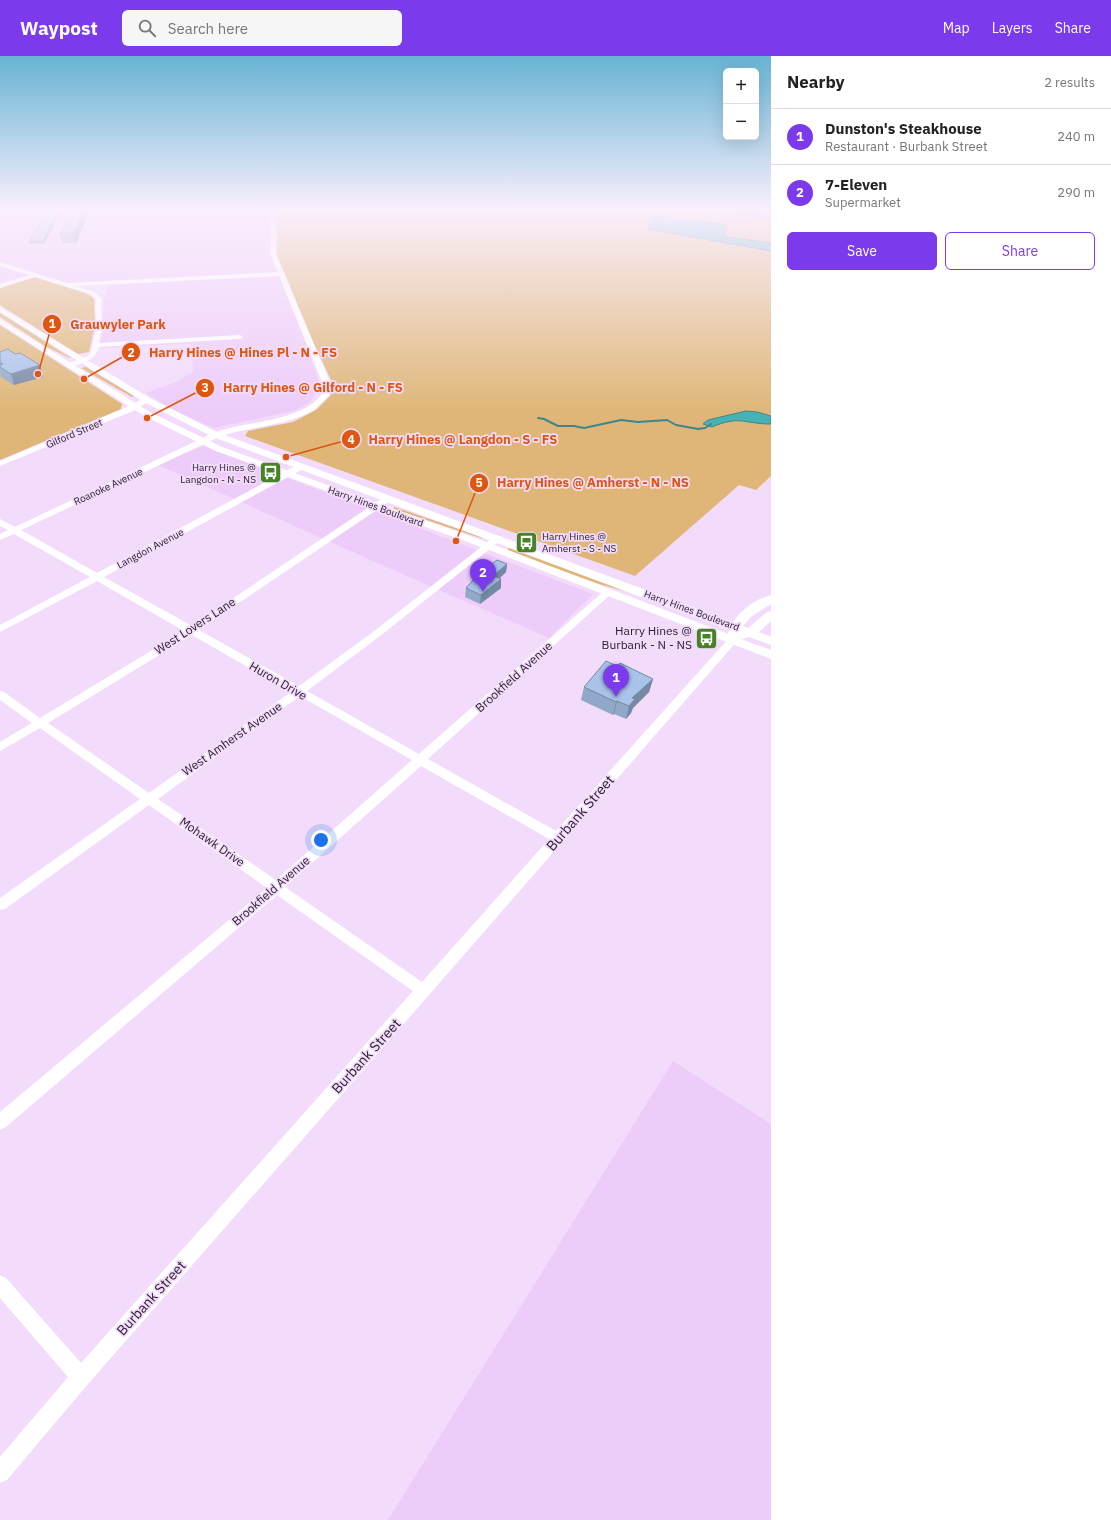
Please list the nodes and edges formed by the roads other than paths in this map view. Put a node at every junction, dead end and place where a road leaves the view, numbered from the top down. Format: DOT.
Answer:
graph roads {
  1 [pos="31,276"];
  2 [pos="39,276"];
  3 [pos="231,276"];
  4 [pos="283,276"];
  5 [pos="106,282"];
  6 [pos="66,285"];
  7 [pos="0,286"];
  8 [pos="102,295"];
  9 [pos="0,309"];
  10 [pos="0,321"];
  11 [pos="240,338"];
  12 [pos="96,346"];
  13 [pos="82,360"];
  14 [pos="69,365"];
  15 [pos="147,400"];
  16 [pos="136,406"];
  17 [pos="216,435"];
  18 [pos="202,441"];
  19 [pos="0,464"];
  20 [pos="300,468"];
  21 [pos="288,474"];
  22 [pos="387,499"];
  23 [pos="376,506"];
  24 [pos="0,522"];
  25 [pos="14,530"];
  26 [pos="0,537"];
  27 [pos="498,538"];
  28 [pos="488,546"];
  29 [pos="96,577"];
  30 [pos="608,592"];
  31 [pos="771,599"];
  32 [pos="755,608"];
  33 [pos="702,614"];
  34 [pos="771,615"];
  35 [pos="735,626"];
  36 [pos="0,629"];
  37 [pos="191,631"];
  38 [pos="750,632"];
  39 [pos="733,640"];
  40 [pos="771,641"];
  41 [pos="771,655"];
  42 [pos="299,693"];
  43 [pos="0,695"];
  44 [pos="39,723"];
  45 [pos="0,747"];
  46 [pos="420,760"];
  47 [pos="148,798"];
  48 [pos="558,838"];
  49 [pos="277,887"];
  50 [pos="0,904"];
  51 [pos="424,991"];
  52 [pos="0,1122"];
  53 [pos="0,1284"];
  54 [pos="81,1377"];
  55 [pos="0,1473"];
  1 -- 7 [label="street"];
  2 -- 6 [label="street"];
  3 -- 5 [label="street"];
  4 -- 17 [label="street, Roanoke Avenue"];
  5 -- 6 [label="street"];
  5 -- 8 [label="street"];
  6 -- 8 [label="street"];
  8 -- 12 [label="street"];
  9 -- 13 [label="main road, Harry Hines Boulevard"];
  10 -- 14 [label="main road, Harry Hines Boulevard"];
  11 -- 12 [label="street"];
  12 -- 13 [label="street"];
  13 -- 14 [label="street"];
  13 -- 15 [label="main road, Harry Hines Boulevard"];
  14 -- 16 [label="main road, Harry Hines Boulevard"];
  15 -- 16 [label="street, Gilford Street"];
  15 -- 17 [label="main road, Harry Hines Boulevard"];
  16 -- 18 [label="main road, Harry Hines Boulevard"];
  16 -- 19 [label="street, Gilford Street"];
  17 -- 18 [label="street, Roanoke Avenue"];
  17 -- 20 [label="main road, Harry Hines Boulevard"];
  18 -- 21 [label="main road, Harry Hines Boulevard"];
  18 -- 25 [label="street, Roanoke Avenue"];
  20 -- 21 [label="street, Langdon Avenue"];
  20 -- 22 [label="main road, Harry Hines Boulevard"];
  21 -- 23 [label="main road, Harry Hines Boulevard"];
  21 -- 29 [label="street, Langdon Avenue"];
  22 -- 23 [label="street, West Lovers Lane"];
  22 -- 27 [label="main road, Harry Hines Boulevard"];
  23 -- 28 [label="main road, Harry Hines Boulevard"];
  23 -- 37 [label="street, West Lovers Lane"];
  24 -- 25 [label="street, Huron Drive"];
  25 -- 26 [label="street, Roanoke Avenue"];
  25 -- 29 [label="street, Huron Drive"];
  27 -- 28 [label="street, West Amherst Avenue"];
  27 -- 33 [label="main road, Harry Hines Boulevard"];
  28 -- 30 [label="main road, Harry Hines Boulevard"];
  28 -- 42 [label="street, West Amherst Avenue"];
  29 -- 36 [label="street, Langdon Avenue"];
  29 -- 37 [label="street, Huron Drive"];
  30 -- 39 [label="main road, Harry Hines Boulevard"];
  30 -- 46 [label="street, Brookfield Avenue"];
  31 -- 32 [label="main road"];
  32 -- 33 [label="main road"];
  32 -- 35 [label="main road"];
  33 -- 35 [label="main road, Harry Hines Boulevard"];
  34 -- 38 [label="main road"];
  35 -- 38 [label="main road, Harry Hines Boulevard"];
  35 -- 39 [label="main road"];
  37 -- 42 [label="street, Huron Drive"];
  37 -- 44 [label="street, West Lovers Lane"];
  38 -- 39 [label="main road"];
  38 -- 40 [label="main road, Harry Hines Boulevard"];
  39 -- 41 [label="main road, Harry Hines Boulevard"];
  39 -- 48 [label="street, Burbank Street"];
  42 -- 46 [label="street, Huron Drive"];
  42 -- 47 [label="street, West Amherst Avenue"];
  43 -- 44 [label="street, Mohawk Drive"];
  44 -- 45 [label="street, West Lovers Lane"];
  44 -- 47 [label="street, Mohawk Drive"];
  46 -- 48 [label="street, Huron Drive"];
  46 -- 49 [label="street, Brookfield Avenue"];
  47 -- 49 [label="street, Mohawk Drive"];
  47 -- 50 [label="street, West Amherst Avenue"];
  48 -- 51 [label="street, Burbank Street"];
  49 -- 51 [label="street, Mohawk Drive"];
  49 -- 52 [label="street, Brookfield Avenue"];
  51 -- 54 [label="street, Burbank Street"];
  53 -- 54 [label="street"];
  54 -- 55 [label="street, Burbank Street"];
}
